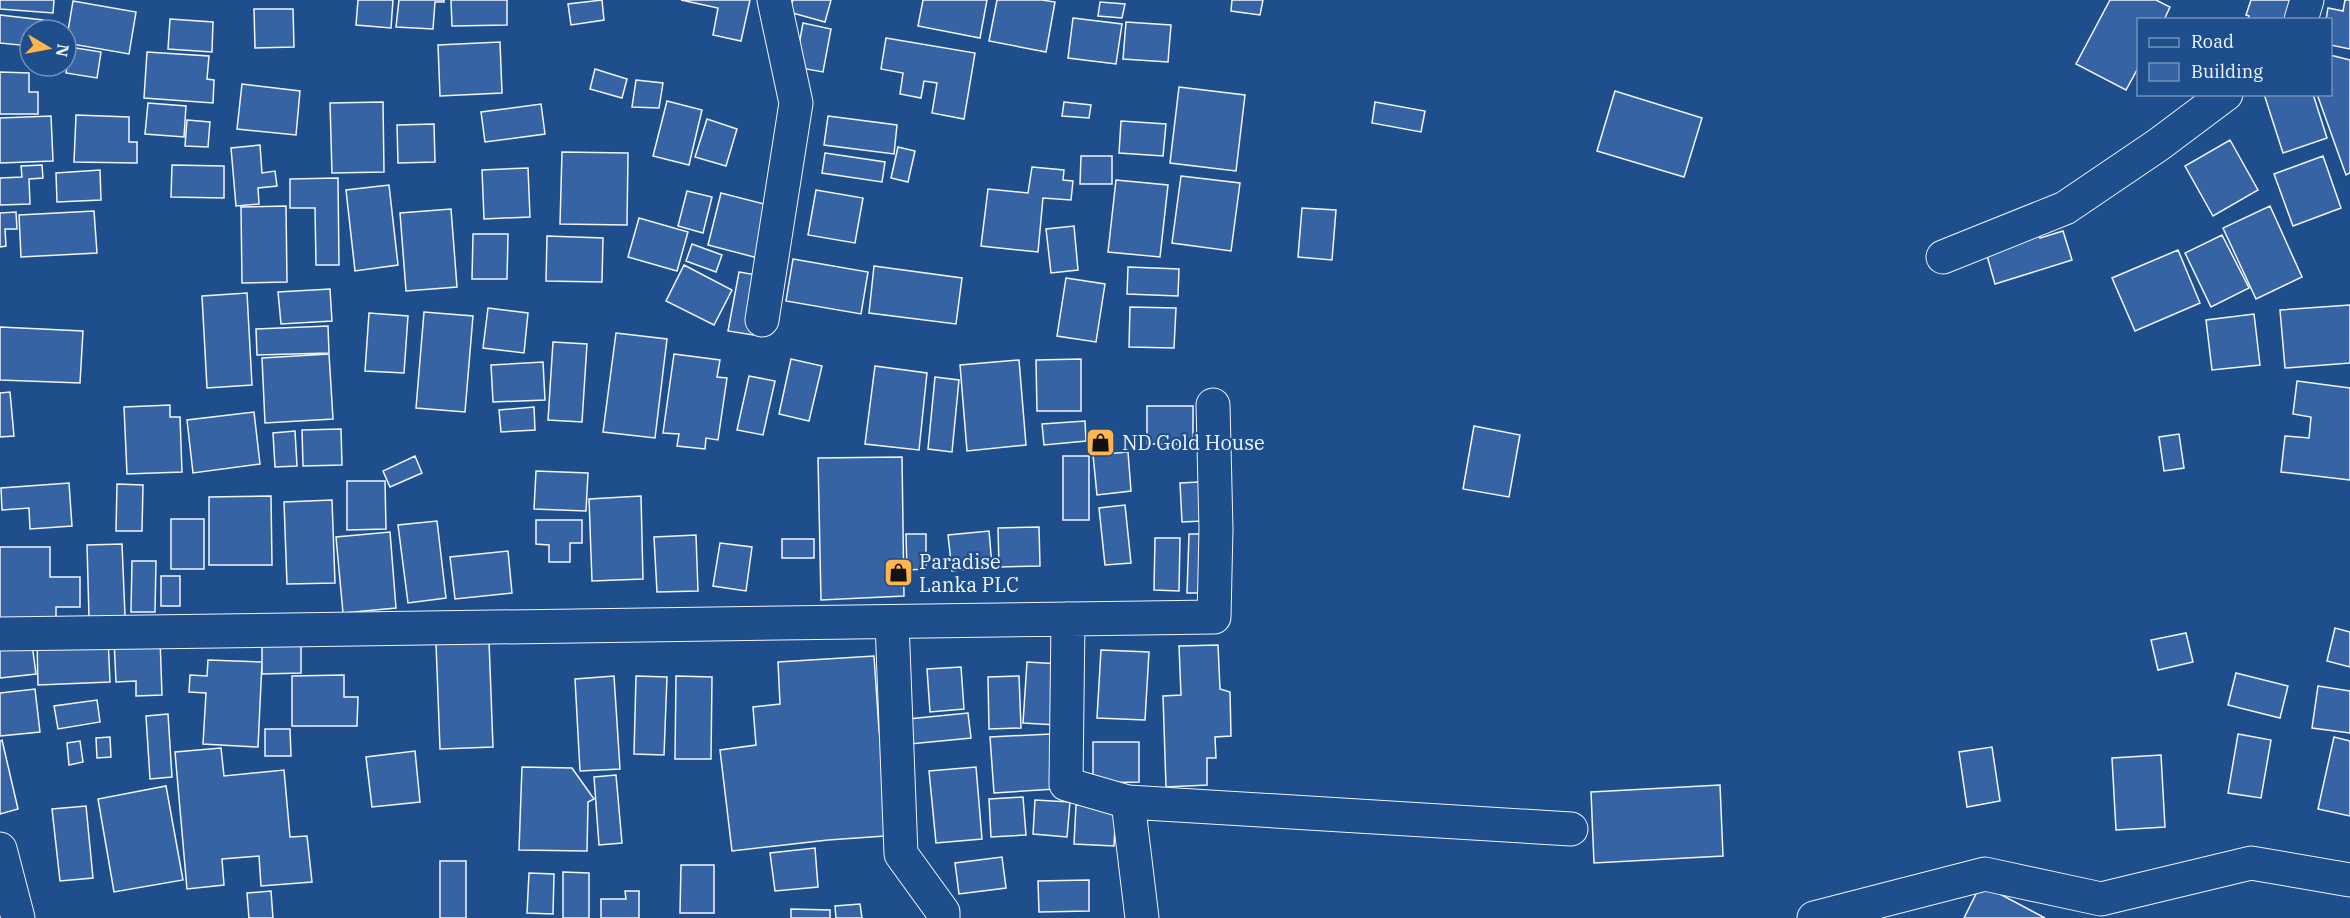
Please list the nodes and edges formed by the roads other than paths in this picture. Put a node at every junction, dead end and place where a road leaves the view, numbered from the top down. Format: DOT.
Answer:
graph roads {
  1 [pos="774,0"];
  2 [pos="2307,0"];
  3 [pos="2302,18"];
  4 [pos="2223,96"];
  5 [pos="1942,256"];
  6 [pos="762,320"];
  7 [pos="1213,405"];
  8 [pos="1068,619"];
  9 [pos="892,622"];
  10 [pos="0,634"];
  11 [pos="1128,802"];
  12 [pos="1571,829"];
  13 [pos="0,849"];
  14 [pos="2350,880"];
  15 [pos="18,918"];
  16 [pos="943,918"];
  17 [pos="1142,918"];
  18 [pos="1814,918"];
  1 -- 6 [label="street"];
  2 -- 3 [label="street"];
  4 -- 5 [label="street"];
  7 -- 8 [label="street"];
  8 -- 9 [label="street"];
  8 -- 11 [label="street"];
  9 -- 10 [label="street"];
  9 -- 16 [label="street"];
  11 -- 12 [label="street"];
  11 -- 17 [label="street"];
  13 -- 15 [label="street"];
  14 -- 18 [label="street"];
}
